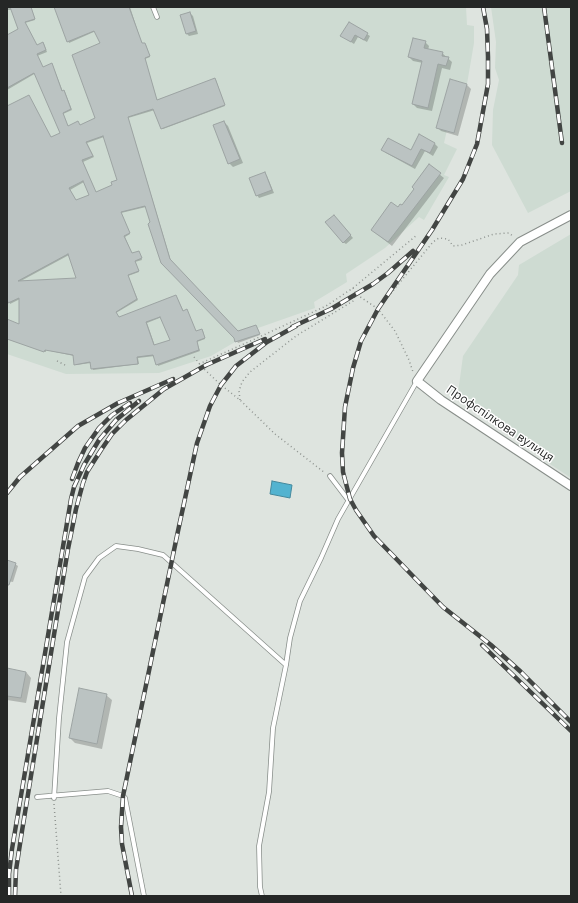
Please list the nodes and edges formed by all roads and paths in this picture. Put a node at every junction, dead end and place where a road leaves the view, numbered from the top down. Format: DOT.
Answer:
graph roads {
  1 [pos="153,7"];
  2 [pos="157,17"];
  3 [pos="571,215"];
  4 [pos="417,235"];
  5 [pos="520,242"];
  6 [pos="353,288"];
  7 [pos="356,294"];
  8 [pos="378,309"];
  9 [pos="194,357"];
  10 [pos="57,361"];
  11 [pos="199,364"];
  12 [pos="67,366"];
  13 [pos="417,381"];
  14 [pos="240,400"];
  15 [pos="330,476"];
  16 [pos="571,486"];
  17 [pos="348,501"];
  18 [pos="286,665"];
  19 [pos="54,796"];
  20 [pos="37,797"];
  21 [pos="61,896"];
  22 [pos="144,896"];
  23 [pos="262,896"];
  1 -- 2 [label="lane"];
  3 -- 5 [label="street"];
  4 -- 6 [label="path"];
  5 -- 8 [label="path"];
  5 -- 13 [label="street"];
  6 -- 7 [label="path"];
  6 -- 11 [label="path"];
  7 -- 8 [label="path"];
  7 -- 14 [label="path"];
  8 -- 13 [label="path"];
  9 -- 11 [label="path"];
  10 -- 12 [label="path"];
  11 -- 14 [label="path"];
  13 -- 16 [label="street, Профспілкова вулиця"];
  13 -- 17 [label="lane"];
  14 -- 15 [label="path"];
  15 -- 17 [label="lane"];
  17 -- 18 [label="lane"];
  18 -- 19 [label="lane"];
  18 -- 23 [label="lane"];
  19 -- 20 [label="lane"];
  19 -- 21 [label="path"];
  19 -- 22 [label="lane"];
}
